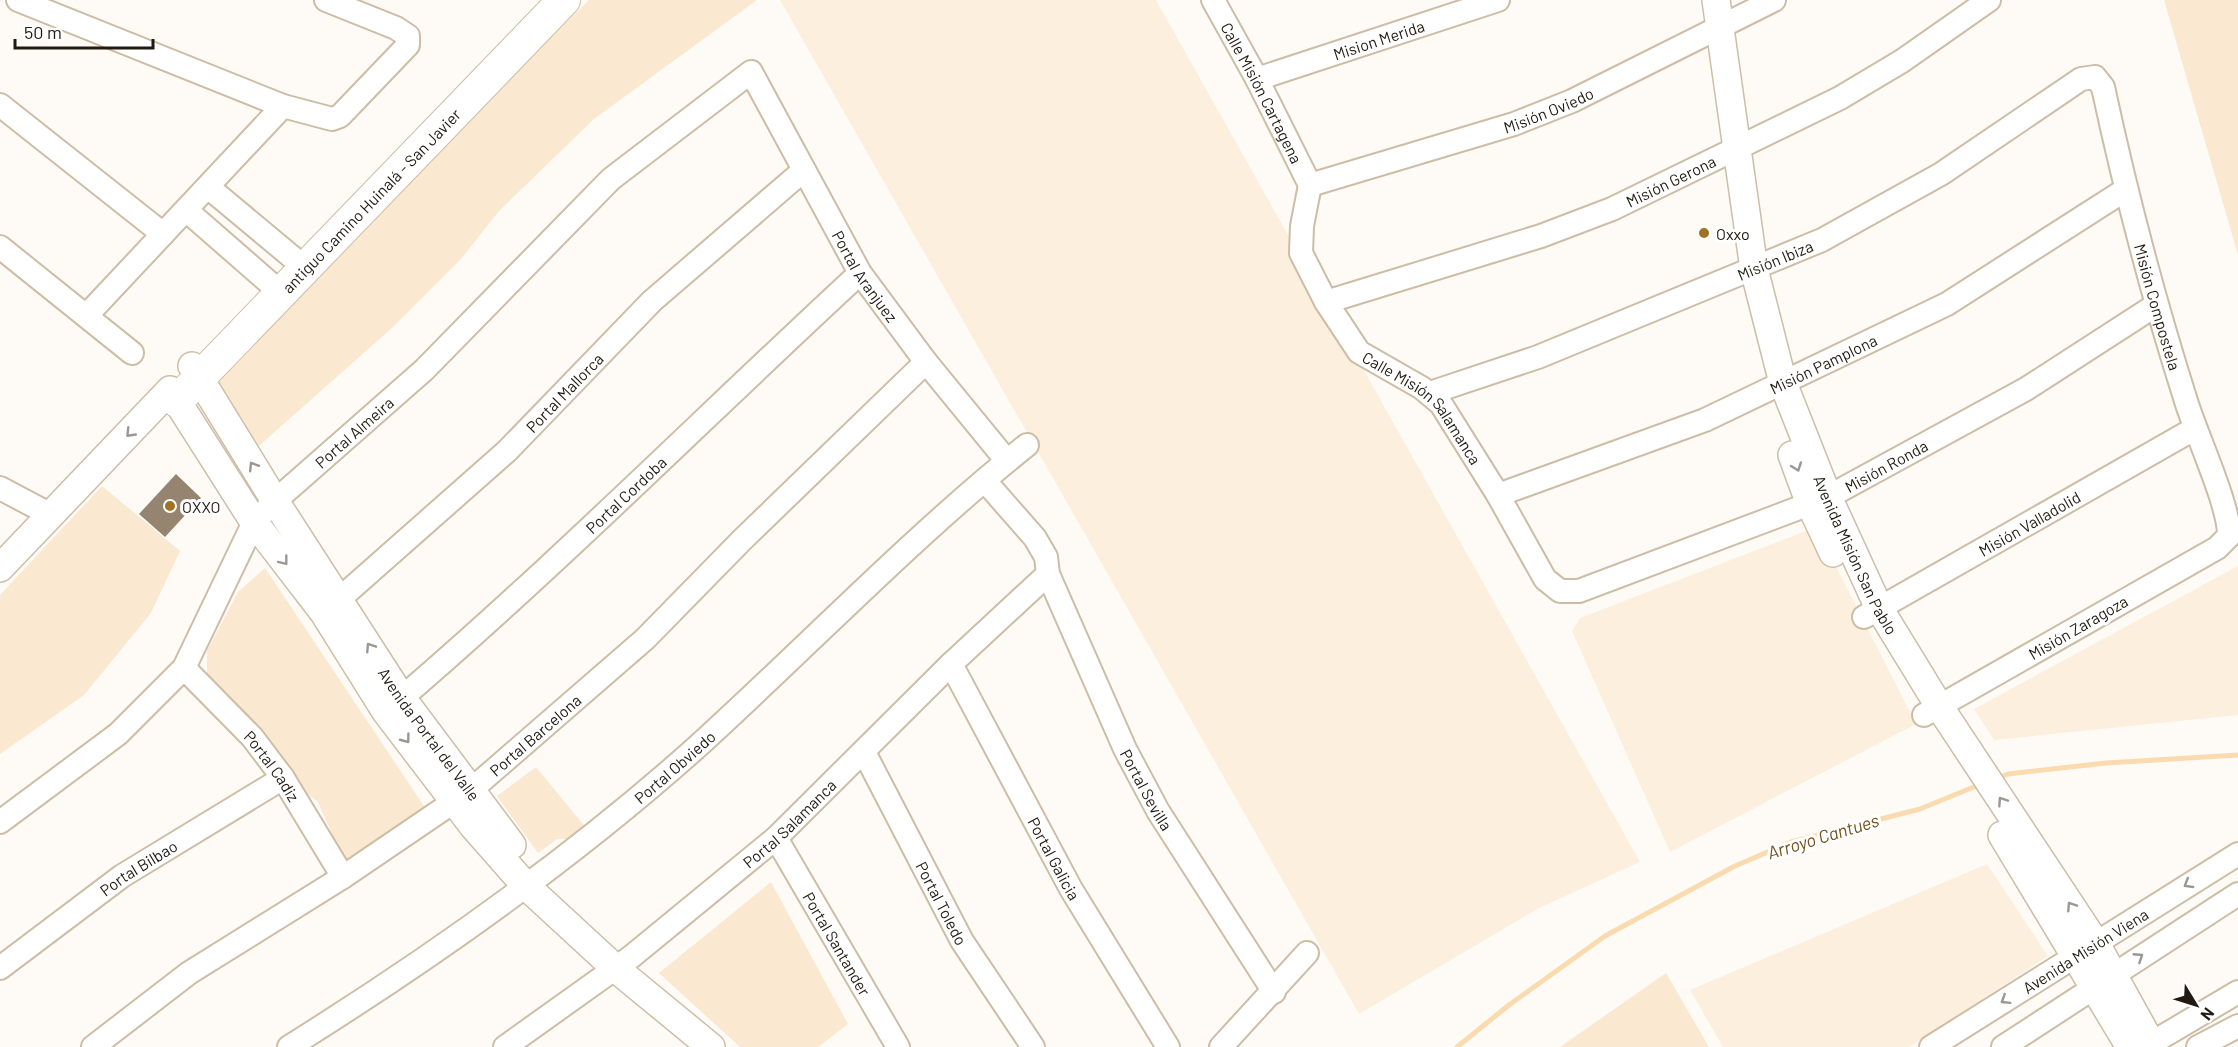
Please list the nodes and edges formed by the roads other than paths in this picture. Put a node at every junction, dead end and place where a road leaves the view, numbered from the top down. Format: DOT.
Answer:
graph roads {
  1 [pos="18,0"];
  2 [pos="326,0"];
  3 [pos="548,0"];
  4 [pos="564,0"];
  5 [pos="1213,0"];
  6 [pos="1498,0"];
  7 [pos="1701,0"];
  8 [pos="1774,0"];
  9 [pos="1989,0"];
  10 [pos="1714,19"];
  11 [pos="752,72"];
  12 [pos="2095,77"];
  13 [pos="1257,79"];
  14 [pos="0,105"];
  15 [pos="283,106"];
  16 [pos="1729,154"];
  17 [pos="804,170"];
  18 [pos="1310,185"];
  19 [pos="208,187"];
  20 [pos="2126,190"];
  21 [pos="186,210"];
  22 [pos="163,234"];
  23 [pos="0,247"];
  24 [pos="299,263"];
  25 [pos="1746,272"];
  26 [pos="860,273"];
  27 [pos="275,289"];
  28 [pos="1326,302"];
  29 [pos="2156,305"];
  30 [pos="87,315"];
  31 [pos="132,353"];
  32 [pos="926,362"];
  33 [pos="195,371"];
  34 [pos="1776,386"];
  35 [pos="1430,393"];
  36 [pos="173,395"];
  37 [pos="2194,429"];
  38 [pos="1027,445"];
  39 [pos="1007,461"];
  40 [pos="985,481"];
  41 [pos="0,488"];
  42 [pos="1498,495"];
  43 [pos="275,501"];
  44 [pos="1819,501"];
  45 [pos="51,515"];
  46 [pos="254,522"];
  47 [pos="2229,536"];
  48 [pos="0,568"];
  49 [pos="1048,574"];
  50 [pos="1560,591"];
  51 [pos="331,606"];
  52 [pos="1872,612"];
  53 [pos="951,664"];
  54 [pos="184,669"];
  55 [pos="394,705"];
  56 [pos="1932,710"];
  57 [pos="864,752"];
  58 [pos="283,778"];
  59 [pos="462,796"];
  60 [pos="0,822"];
  61 [pos="776,838"];
  62 [pos="2238,854"];
  63 [pos="343,877"];
  64 [pos="532,881"];
  65 [pos="2238,894"];
  66 [pos="2084,949"];
  67 [pos="1307,953"];
  68 [pos="623,963"];
  69 [pos="0,968"];
  70 [pos="2103,980"];
  71 [pos="1274,992"];
  72 [pos="2238,992"];
  73 [pos="2238,1026"];
  74 [pos="518,1044"];
  75 [pos="2145,1046"];
  76 [pos="93,1047"];
  77 [pos="289,1047"];
  78 [pos="711,1047"];
  79 [pos="730,1047"];
  80 [pos="898,1047"];
  81 [pos="1033,1047"];
  82 [pos="1168,1047"];
  83 [pos="1221,1047"];
  84 [pos="1931,1047"];
  85 [pos="2003,1047"];
  86 [pos="2198,1047"];
  1 -- 15 [label="street"];
  2 -- 15 [label="street"];
  3 -- 24 [label="main road"];
  4 -- 24 [label="main road, antiguo Camino Huinalá - San Javier"];
  5 -- 13 [label="street, Calle Misión Cartagena"];
  6 -- 13 [label="street, Mision Merida"];
  7 -- 10 [label="street, Avenida Misión San Pablo"];
  8 -- 10 [label="street, Misión Oviedo"];
  9 -- 16 [label="street, Misión Gerona"];
  10 -- 16 [label="street, Avenida Misión San Pablo"];
  10 -- 18 [label="street, Misión Oviedo"];
  11 -- 17 [label="street, Portal Aranjuez"];
  11 -- 43 [label="street, Portal Almeira"];
  12 -- 20 [label="street, Misión Compostela"];
  12 -- 25 [label="street, Misión Ibiza"];
  13 -- 18 [label="street, Calle Misión Cartagena"];
  14 -- 22 [label="street"];
  15 -- 19 [label="street"];
  16 -- 25 [label="street, Avenida Misión San Pablo"];
  16 -- 28 [label="street, Misión Gerona"];
  17 -- 26 [label="street, Portal Aranjuez"];
  17 -- 51 [label="street, Portal Mallorca"];
  18 -- 28 [label="street, Calle Misión Salamanca"];
  19 -- 21 [label="street"];
  19 -- 24 [label="street"];
  20 -- 29 [label="street, Misión Compostela"];
  20 -- 34 [label="street, Misión Pamplona"];
  21 -- 22 [label="street"];
  21 -- 27 [label="street"];
  22 -- 30 [label="street"];
  23 -- 30 [label="street"];
  24 -- 27 [label="main road"];
  25 -- 34 [label="street, Avenida Misión San Pablo"];
  25 -- 35 [label="street, Misión Ibiza"];
  26 -- 32 [label="street, Portal Aranjuez"];
  26 -- 55 [label="street, Portal Cordoba"];
  27 -- 33 [label="main road"];
  28 -- 35 [label="street, Calle Misión Salamanca"];
  29 -- 37 [label="street, Misión Compostela"];
  29 -- 44 [label="street, Misión Ronda"];
  30 -- 31 [label="street"];
  32 -- 39 [label="street, Portal Aranjuez"];
  32 -- 59 [label="street, Portal Barcelona"];
  33 -- 36 [label="main road"];
  43 -- 33 [label="street, Avenida Portal del Valle, one-way"];
  34 -- 42 [label="street, Misión Pamplona"];
  34 -- 44 [label="street, Avenida Misión San Pablo"];
  35 -- 42 [label="street, Calle Misión Salamanca"];
  36 -- 45 [label="street, one-way"];
  36 -- 46 [label="street, Avenida Portal del Valle"];
  37 -- 47 [label="street, Misión Compostela"];
  37 -- 52 [label="street, Misión Valladolid"];
  38 -- 39 [label="street, Portal Obviedo"];
  39 -- 40 [label="street, Portal Obviedo"];
  40 -- 49 [label="street, Portal Sevilla"];
  40 -- 64 [label="street, Portal Obviedo"];
  41 -- 45 [label="street"];
  42 -- 50 [label="street, Calle Misión Salamanca"];
  43 -- 46 [label="street, Portal Almeira"];
  43 -- 51 [label="street, Avenida Portal del Valle"];
  44 -- 50 [label="street, Misión Ronda"];
  44 -- 52 [label="street, Avenida Misión San Pablo"];
  45 -- 48 [label="street"];
  46 -- 51 [label="street, Avenida Portal del Valle, one-way"];
  46 -- 54 [label="street, Portal Almeira"];
  47 -- 56 [label="street, Misión Zaragoza"];
  49 -- 53 [label="street, Portal Salamanca"];
  49 -- 71 [label="street, Portal Sevilla"];
  51 -- 55 [label="street, Avenida Portal del Valle"];
  52 -- 56 [label="street, Avenida Misión San Pablo"];
  53 -- 57 [label="street, Portal Salamanca"];
  53 -- 82 [label="street, Portal Galicia"];
  54 -- 58 [label="street, Portal Cadiz"];
  54 -- 60 [label="street, Portal Almeira"];
  55 -- 59 [label="street, Avenida Portal del Valle"];
  56 -- 66 [label="street, Avenida Misión San Pablo"];
  57 -- 61 [label="street, Portal Salamanca"];
  57 -- 81 [label="street, Portal Toledo"];
  58 -- 63 [label="street, Portal Cadiz"];
  58 -- 69 [label="street, Portal Bilbao"];
  59 -- 63 [label="street, Portal Barcelona"];
  59 -- 64 [label="street, Avenida Portal del Valle"];
  61 -- 68 [label="street, Portal Salamanca"];
  61 -- 80 [label="street, Portal Santander"];
  62 -- 66 [label="street, Avenida Misión Viena, one-way"];
  63 -- 76 [label="street, Portal Barcelona"];
  64 -- 68 [label="street, Avenida Portal del Valle"];
  64 -- 77 [label="street, Portal Obviedo"];
  70 -- 65 [label="street, one-way"];
  66 -- 70 [label="street, Avenida Misión San Pablo"];
  66 -- 84 [label="street, Avenida Misión Viena, one-way"];
  67 -- 71 [label="street"];
  68 -- 74 [label="street, Portal Salamanca"];
  68 -- 78 [label="street, Avenida Portal del Valle"];
  68 -- 79 [label="street, Avenida Portal del Valle"];
  70 -- 75 [label="street, Avenida Misión San Pablo"];
  70 -- 85 [label="street"];
  71 -- 83 [label="street"];
  72 -- 75 [label="street"];
  73 -- 86 [label="street"];
}
